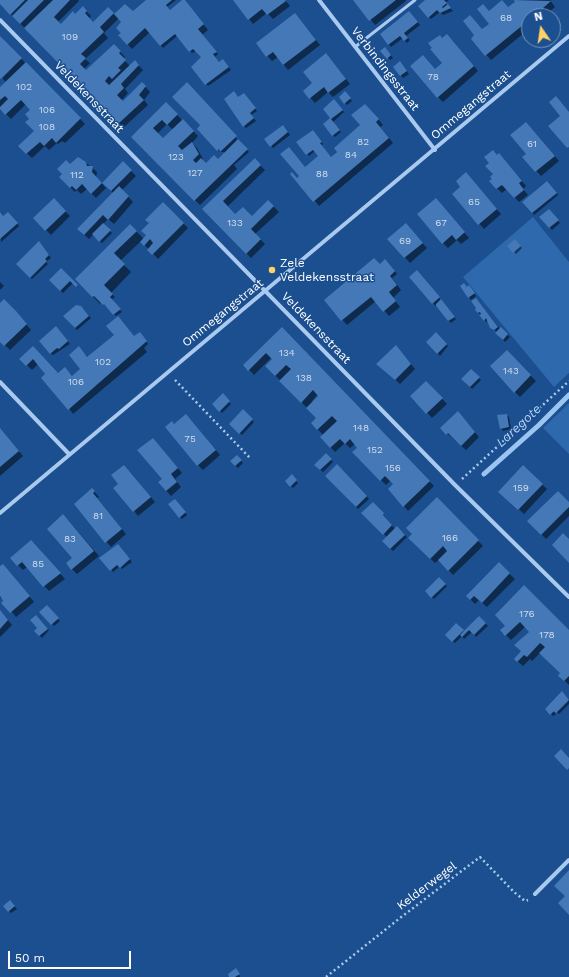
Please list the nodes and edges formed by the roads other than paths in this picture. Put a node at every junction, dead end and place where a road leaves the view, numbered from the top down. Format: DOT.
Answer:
graph roads {
  1 [pos="320,0"];
  2 [pos="415,0"];
  3 [pos="0,20"];
  4 [pos="569,36"];
  5 [pos="356,47"];
  6 [pos="435,150"];
  7 [pos="266,291"];
  8 [pos="0,382"];
  9 [pos="69,454"];
  10 [pos="0,514"];
  11 [pos="569,597"];
  12 [pos="569,860"];
  13 [pos="534,894"];
  1 -- 5 [label="street, Verbindingsstraat"];
  2 -- 5 [label="lane"];
  3 -- 7 [label="street, Veldekensstraat"];
  4 -- 6 [label="street, Ommegangstraat"];
  5 -- 6 [label="street, Verbindingsstraat"];
  6 -- 7 [label="street, Ommegangstraat"];
  7 -- 9 [label="street, Ommegangstraat"];
  7 -- 11 [label="street, Veldekensstraat"];
  8 -- 9 [label="street"];
  9 -- 10 [label="street, Ommegangstraat"];
  12 -- 13 [label="street"];
}
